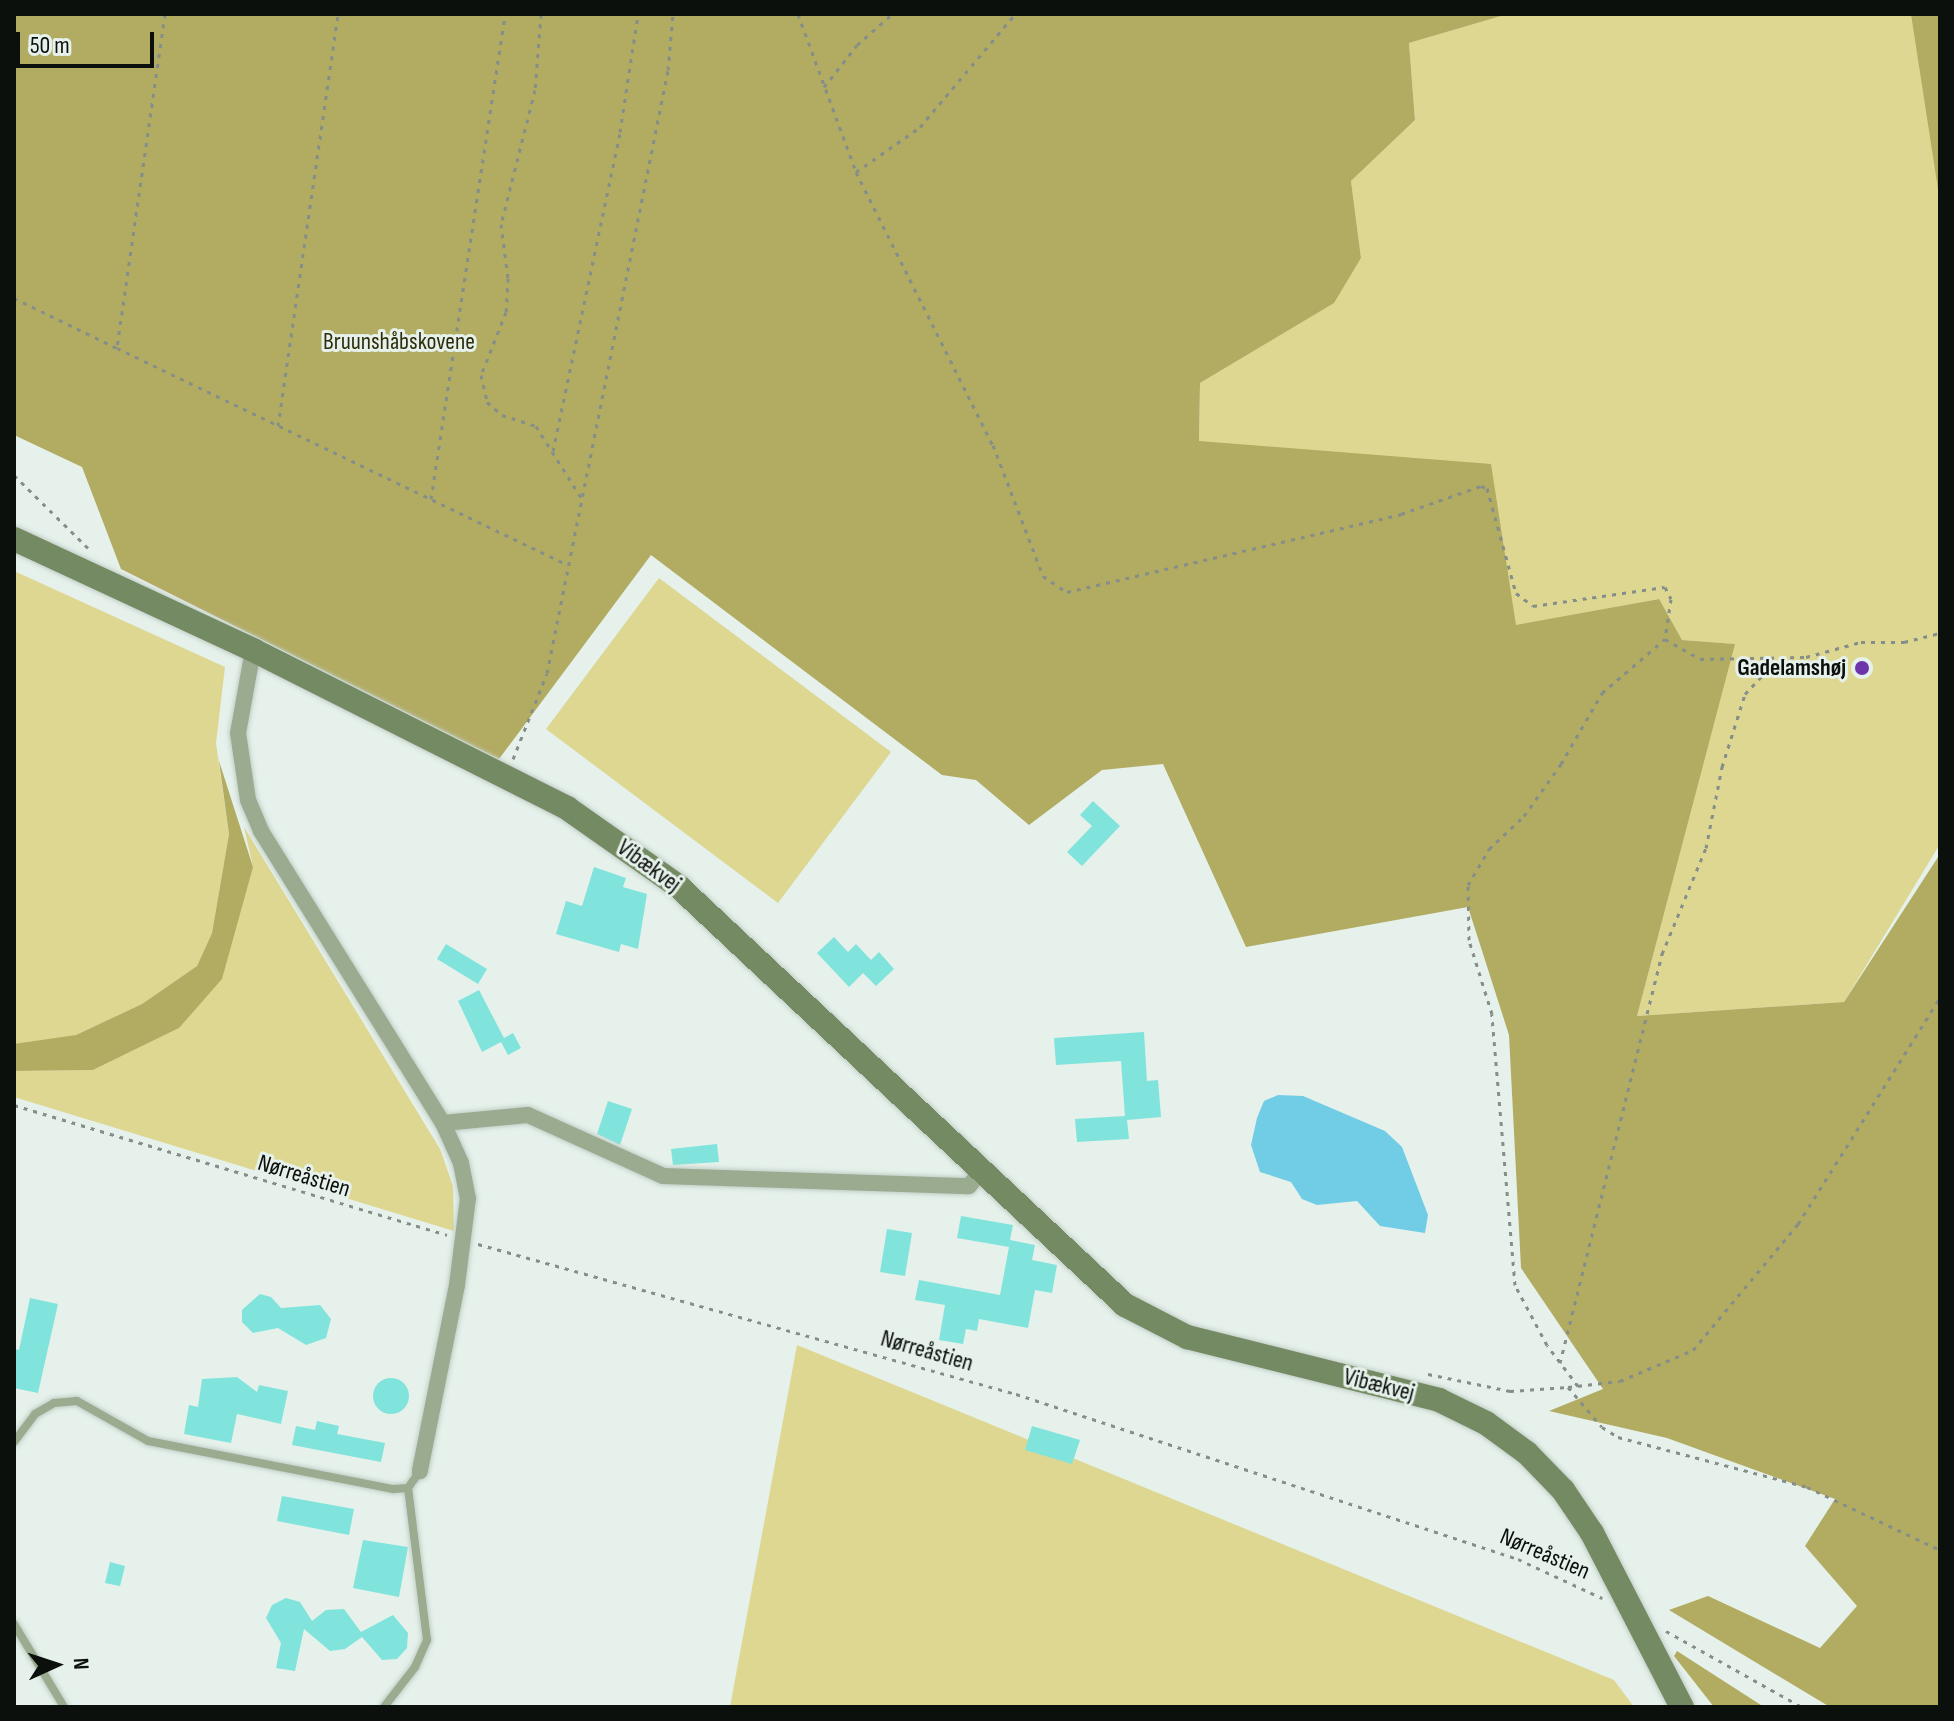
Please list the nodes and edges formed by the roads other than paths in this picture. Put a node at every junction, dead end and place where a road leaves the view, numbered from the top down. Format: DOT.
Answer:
graph roads {
  1 [pos="14,539"];
  2 [pos="253,650"];
  3 [pos="443,1123"];
  4 [pos="981,1171"];
  5 [pos="14,1442"];
  6 [pos="420,1471"];
  7 [pos="408,1488"];
  8 [pos="14,1624"];
  9 [pos="64,1707"];
  10 [pos="384,1707"];
  11 [pos="1682,1707"];
  1 -- 2 [label="street, Vibækvej"];
  2 -- 3 [label="street"];
  2 -- 4 [label="street, Vibækvej"];
  3 -- 4 [label="street"];
  3 -- 6 [label="street"];
  4 -- 11 [label="street, Vibækvej"];
  5 -- 7 [label="lane"];
  6 -- 7 [label="lane"];
  7 -- 10 [label="lane"];
  8 -- 9 [label="lane"];
}
